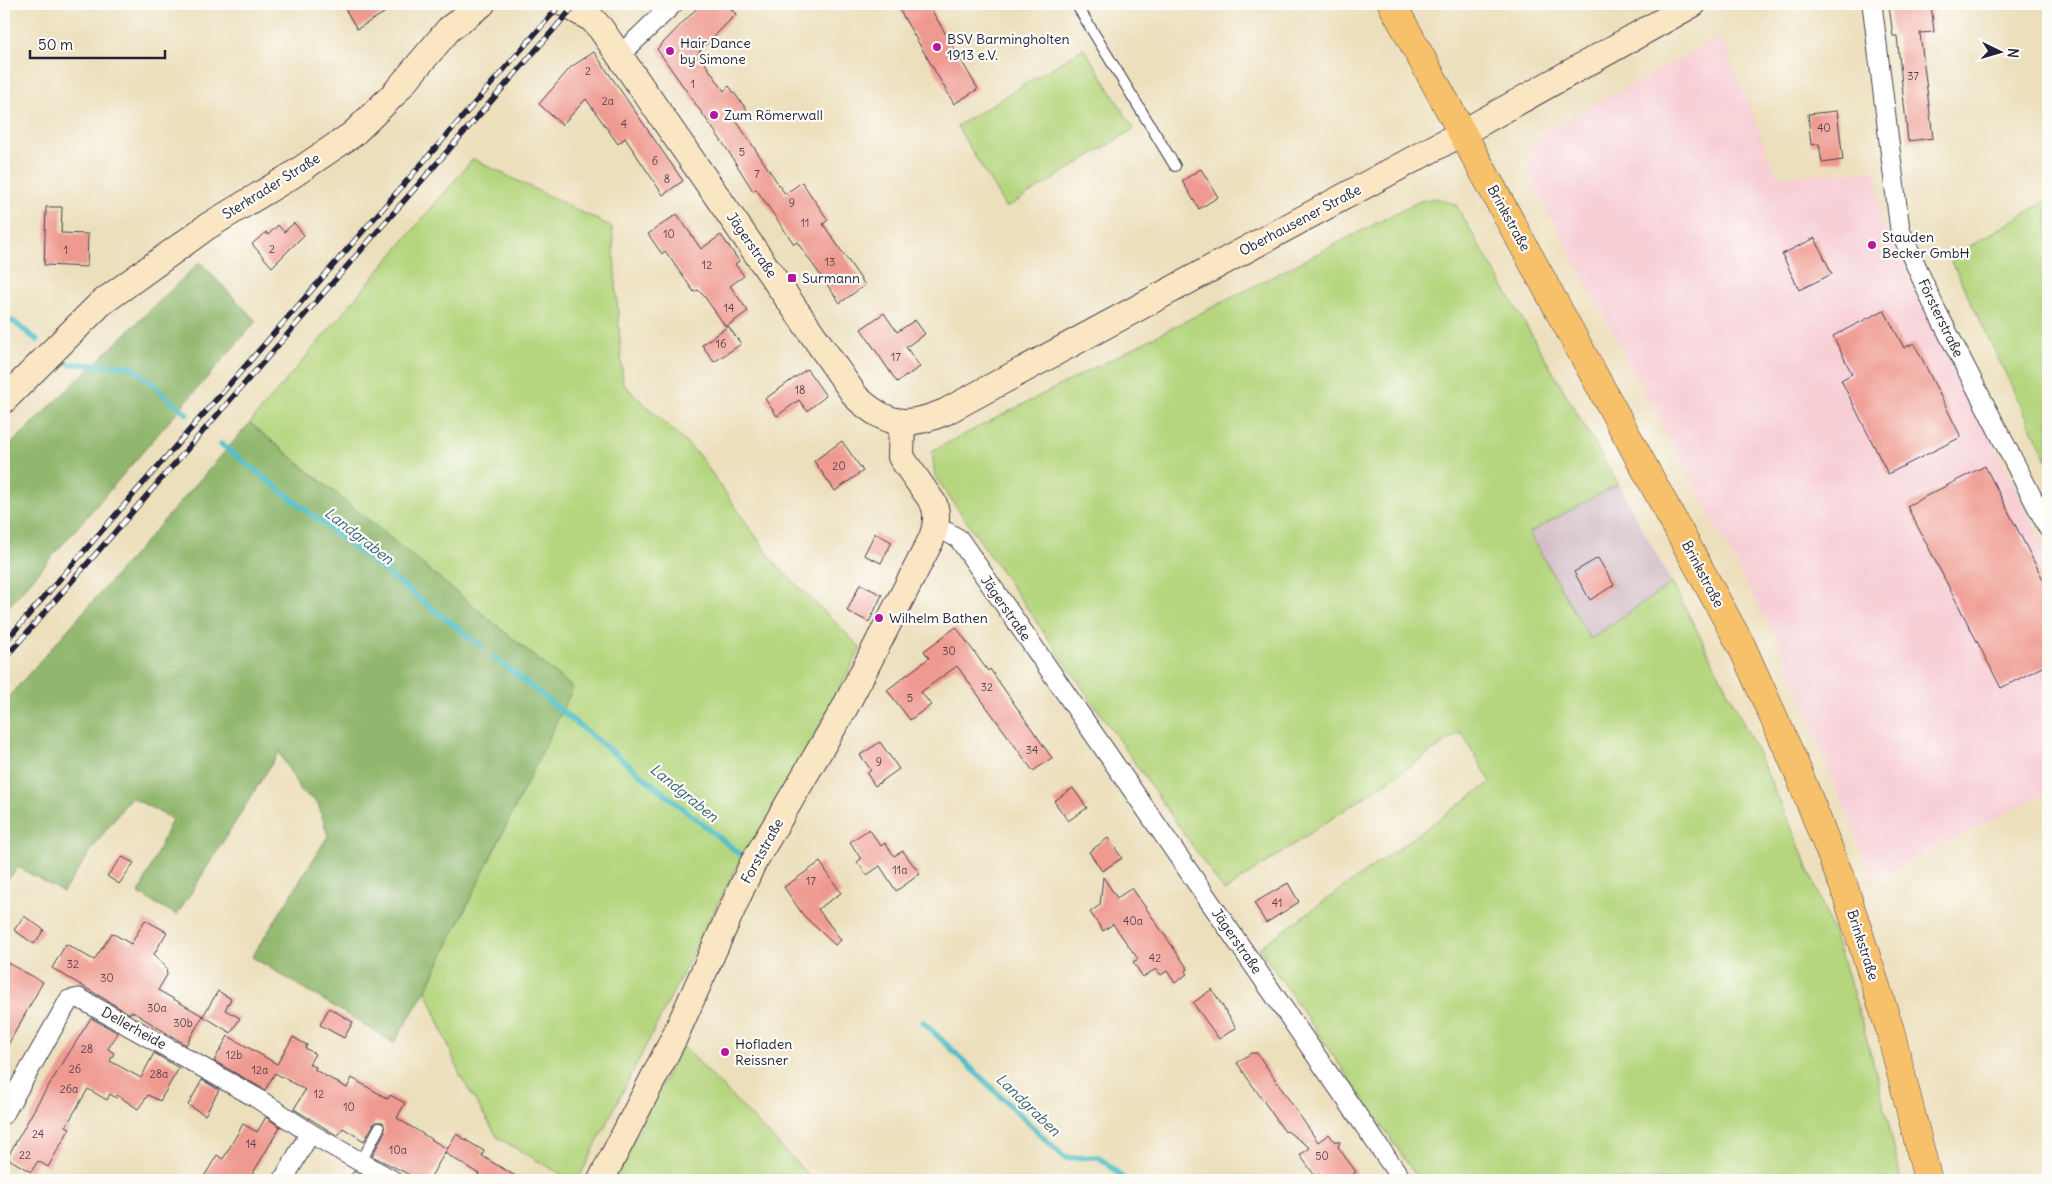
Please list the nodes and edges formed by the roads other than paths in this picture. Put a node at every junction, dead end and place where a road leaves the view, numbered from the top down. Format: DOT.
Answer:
graph roads {
  1 [pos="482,4"];
  2 [pos="565,4"];
  3 [pos="673,4"];
  4 [pos="1076,4"];
  5 [pos="1392,4"];
  6 [pos="1693,4"];
  7 [pos="1872,4"];
  8 [pos="619,56"];
  9 [pos="1462,132"];
  10 [pos="1175,166"];
  11 [pos="4,400"];
  12 [pos="902,424"];
  13 [pos="2048,528"];
  14 [pos="935,529"];
  15 [pos="4,1114"];
  16 [pos="379,1128"];
  17 [pos="310,1133"];
  18 [pos="361,1162"];
  19 [pos="282,1180"];
  20 [pos="392,1180"];
  21 [pos="601,1180"];
  22 [pos="1402,1180"];
  23 [pos="1928,1180"];
  1 -- 11 [label="main road, Sterkrader Straße"];
  2 -- 8 [label="main road"];
  3 -- 8 [label="street"];
  4 -- 10 [label="lane"];
  5 -- 9 [label="main road, Brinkstraße"];
  6 -- 9 [label="main road, Oberhausener Straße"];
  7 -- 13 [label="street, Försterstraße"];
  8 -- 12 [label="main road, Jägerstraße"];
  9 -- 12 [label="main road, Oberhausener Straße"];
  9 -- 23 [label="main road, Brinkstraße"];
  12 -- 14 [label="main road"];
  14 -- 21 [label="main road, Forststraße"];
  14 -- 22 [label="street, Jägerstraße"];
  15 -- 17 [label="street, Dellerheide"];
  16 -- 18 [label="lane"];
  17 -- 18 [label="street, Dellerheide"];
  17 -- 19 [label="street"];
  18 -- 20 [label="street, Dellerheide"];
}
